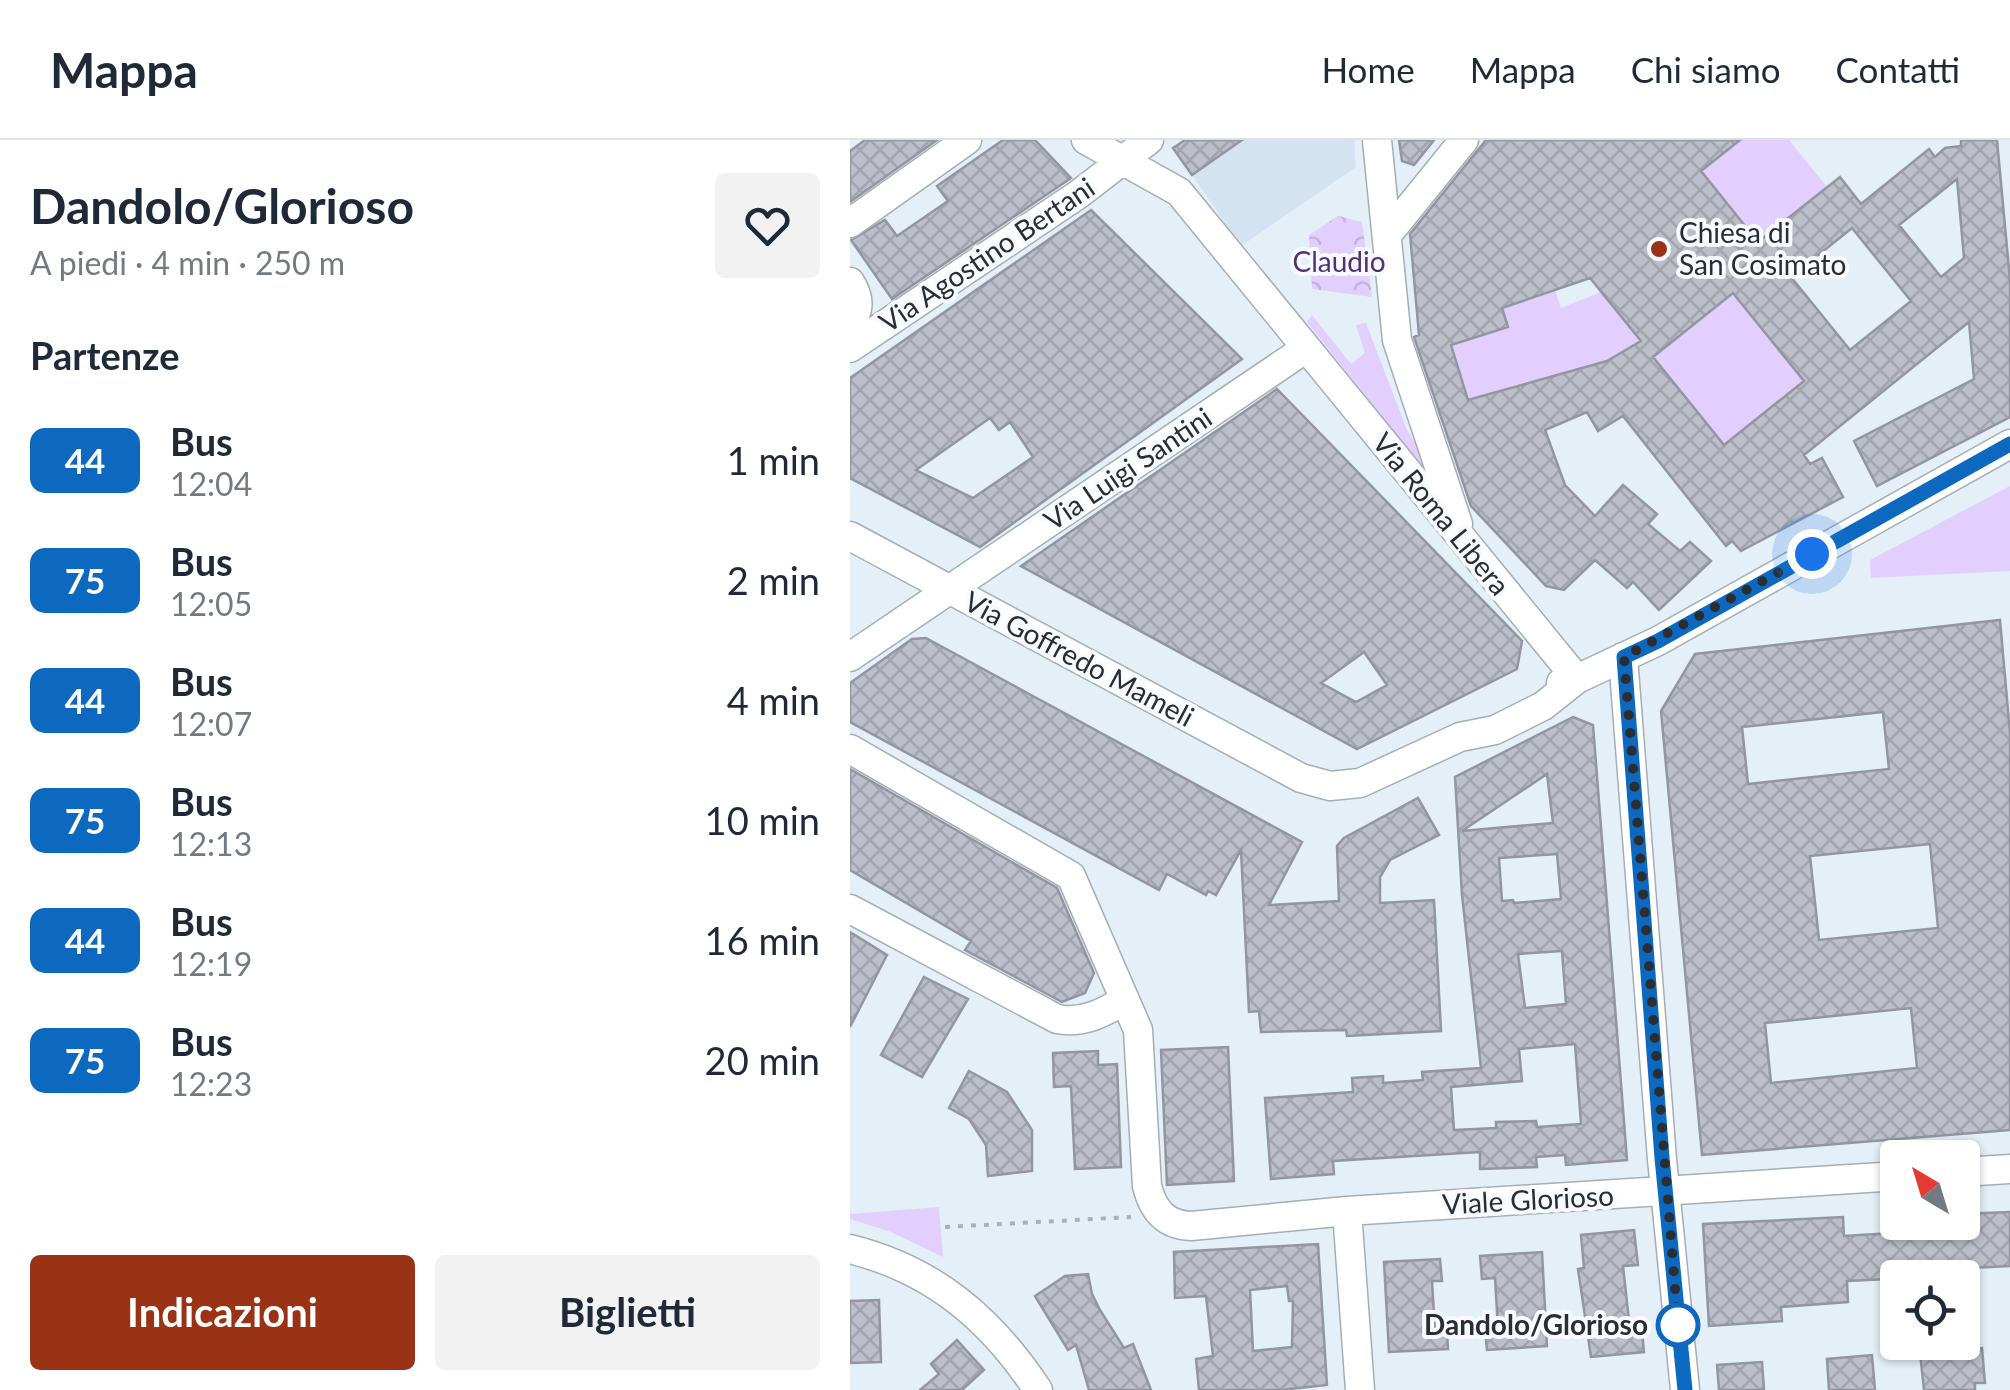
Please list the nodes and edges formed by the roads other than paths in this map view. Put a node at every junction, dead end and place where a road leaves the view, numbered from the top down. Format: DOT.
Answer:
graph roads {
  1 [pos="967,140"];
  2 [pos="1086,140"];
  3 [pos="1149,140"];
  4 [pos="1378,140"];
  5 [pos="1464,140"];
  6 [pos="1122,160"];
  7 [pos="850,223"];
  8 [pos="1387,235"];
  9 [pos="850,282"];
  10 [pos="850,327"];
  11 [pos="850,348"];
  12 [pos="1305,349"];
  13 [pos="2010,444"];
  14 [pos="850,536"];
  15 [pos="1464,545"];
  16 [pos="950,590"];
  17 [pos="1624,657"];
  18 [pos="850,658"];
  19 [pos="1577,679"];
  20 [pos="850,749"];
  21 [pos="850,909"];
  22 [pos="1126,1000"];
  23 [pos="2010,1169"];
  24 [pos="1980,1171"];
  25 [pos="1880,1177"];
  26 [pos="1665,1192"];
  27 [pos="1346,1210"];
  28 [pos="850,1250"];
  29 [pos="1038,1390"];
  30 [pos="1360,1390"];
  31 [pos="1685,1390"];
  1 -- 7 [label="street"];
  2 -- 6 [label="street, Via Roma Libera"];
  3 -- 6 [label="street, Via Agostino Bertani"];
  4 -- 8 [label="street"];
  5 -- 8 [label="street"];
  6 -- 11 [label="street, Via Agostino Bertani"];
  6 -- 12 [label="street, Via Roma Libera"];
  8 -- 15 [label="street"];
  9 -- 10 [label="street"];
  12 -- 15 [label="street, Via Roma Libera"];
  12 -- 16 [label="street, Via Luigi Santini"];
  13 -- 17 [label="street"];
  14 -- 16 [label="street, Via Goffredo Mameli"];
  15 -- 19 [label="street, Via Roma Libera"];
  16 -- 18 [label="street, Via Luigi Santini"];
  16 -- 19 [label="street, Via Goffredo Mameli"];
  17 -- 19 [label="street"];
  17 -- 26 [label="street"];
  20 -- 22 [label="street"];
  21 -- 22 [label="street"];
  22 -- 27 [label="street, Viale Glorioso"];
  23 -- 24 [label="street"];
  25 -- 26 [label="street, Viale Glorioso"];
  26 -- 27 [label="street, Viale Glorioso"];
  26 -- 31 [label="street"];
  27 -- 30 [label="street"];
  28 -- 29 [label="street"];
}
